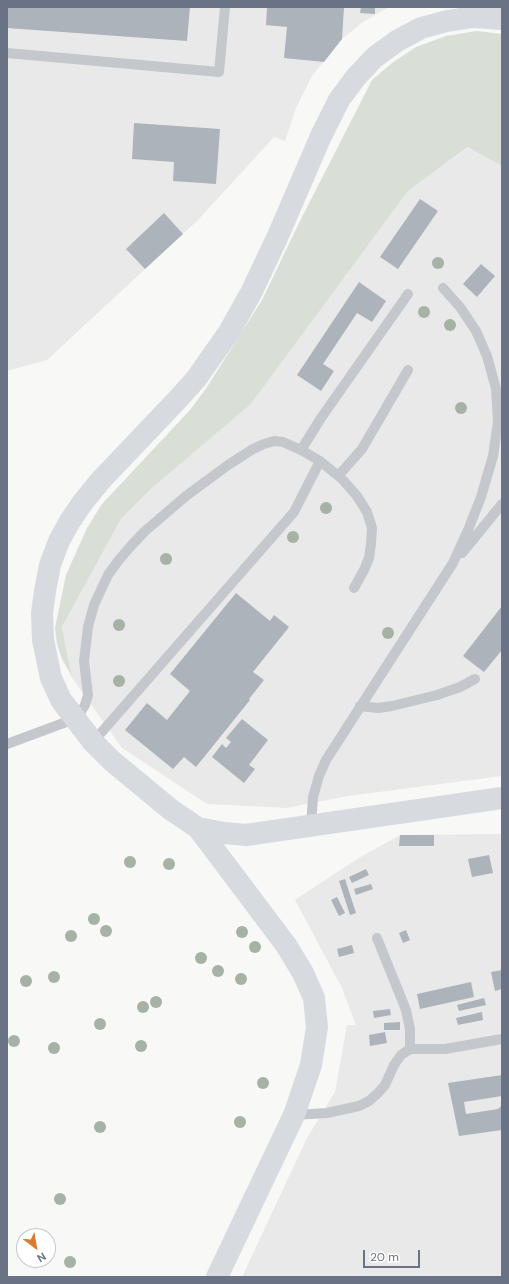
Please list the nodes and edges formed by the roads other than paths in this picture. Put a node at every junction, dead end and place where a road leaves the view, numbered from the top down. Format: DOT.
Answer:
graph roads {
  1 [pos="225,7"];
  2 [pos="502,19"];
  3 [pos="7,54"];
  4 [pos="443,288"];
  5 [pos="408,294"];
  6 [pos="408,370"];
  7 [pos="301,450"];
  8 [pos="320,461"];
  9 [pos="339,475"];
  10 [pos="502,504"];
  11 [pos="453,564"];
  12 [pos="354,588"];
  13 [pos="475,679"];
  14 [pos="360,706"];
  15 [pos="75,720"];
  16 [pos="93,742"];
  17 [pos="7,744"];
  18 [pos="502,798"];
  19 [pos="311,826"];
  20 [pos="198,828"];
  21 [pos="376,938"];
  22 [pos="502,1039"];
  23 [pos="410,1049"];
  24 [pos="294,1115"];
  25 [pos="217,1277"];
  1 -- 3 [label="lane"];
  2 -- 15 [label="main road"];
  4 -- 11 [label="lane"];
  5 -- 7 [label="lane"];
  6 -- 9 [label="lane"];
  7 -- 8 [label="lane"];
  7 -- 15 [label="lane"];
  8 -- 9 [label="lane"];
  8 -- 16 [label="lane"];
  9 -- 12 [label="lane"];
  10 -- 11 [label="lane"];
  11 -- 14 [label="lane"];
  13 -- 14 [label="lane"];
  14 -- 19 [label="lane"];
  15 -- 16 [label="main road"];
  15 -- 17 [label="lane"];
  16 -- 20 [label="main road"];
  18 -- 19 [label="main road"];
  19 -- 20 [label="main road"];
  20 -- 24 [label="main road"];
  21 -- 23 [label="lane"];
  22 -- 23 [label="lane"];
  23 -- 24 [label="lane"];
  24 -- 25 [label="main road"];
}
